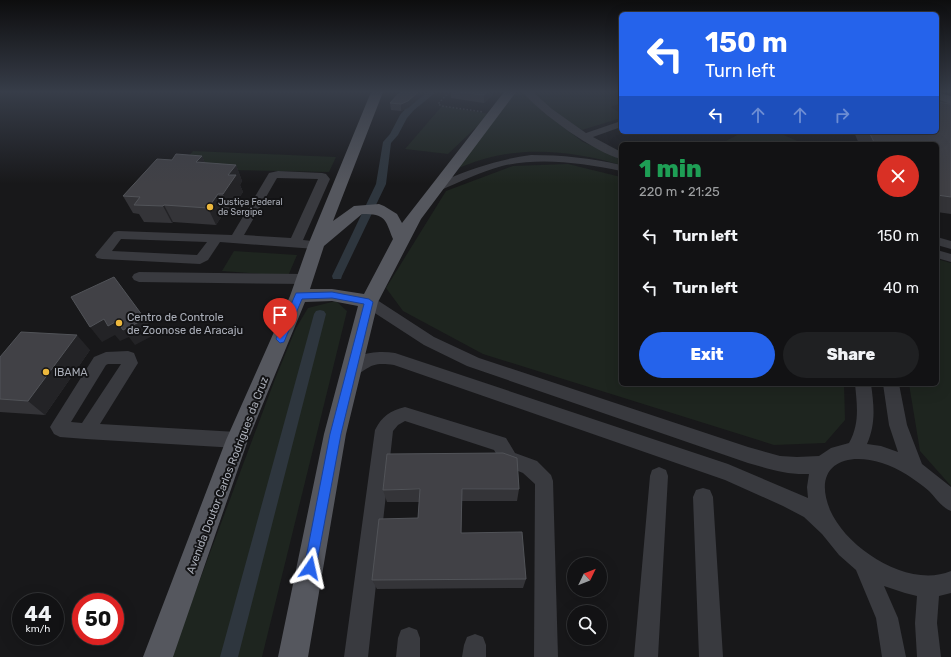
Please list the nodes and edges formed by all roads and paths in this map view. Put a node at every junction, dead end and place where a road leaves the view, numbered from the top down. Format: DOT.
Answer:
graph roads {
  1 [pos="365,123"];
  2 [pos="486,123"];
  3 [pos="564,123"];
  4 [pos="619,125"];
  5 [pos="583,137"];
  6 [pos="619,155"];
  7 [pos="619,168"];
  8 [pos="435,189"];
  9 [pos="216,238"];
  10 [pos="236,239"];
  11 [pos="401,239"];
  12 [pos="939,242"];
  13 [pos="295,243"];
  14 [pos="316,245"];
  15 [pos="951,245"];
  16 [pos="939,255"];
  17 [pos="951,258"];
  18 [pos="139,277"];
  19 [pos="302,287"];
  20 [pos="369,302"];
  21 [pos="350,371"];
  22 [pos="863,386"];
  23 [pos="891,386"];
  24 [pos="86,430"];
  25 [pos="237,440"];
  26 [pos="854,451"];
  27 [pos="823,464"];
  28 [pos="915,470"];
  29 [pos="659,476"];
  30 [pos="703,497"];
  31 [pos="951,502"];
  32 [pos="829,527"];
  33 [pos="863,562"];
  34 [pos="951,582"];
  35 [pos="929,587"];
  36 [pos="158,657"];
  37 [pos="293,657"];
  38 [pos="356,657"];
  39 [pos="546,657"];
  40 [pos="646,657"];
  41 [pos="711,657"];
  42 [pos="894,657"];
  43 [pos="929,657"];
  1 -- 14 [label="main road, Avenida Doutor Carlos Rodrigues da Cruz"];
  2 -- 8 [label="main road"];
  3 -- 5 [label="street"];
  4 -- 5 [label="street"];
  5 -- 6 [label="street"];
  7 -- 8 [label="street"];
  8 -- 11 [label="main road"];
  9 -- 9 [label="street"];
  9 -- 10 [label="street"];
  10 -- 13 [label="street"];
  10 -- 13 [label="street"];
  11 -- 14 [label="main road"];
  11 -- 20 [label="main road"];
  12 -- 15 [label="street"];
  13 -- 14 [label="street"];
  14 -- 19 [label="main road, Avenida Doutor Carlos Rodrigues da Cruz"];
  16 -- 17 [label="street"];
  18 -- 19 [label="street"];
  19 -- 20 [label="main road"];
  19 -- 25 [label="main road, Avenida Doutor Carlos Rodrigues da Cruz"];
  20 -- 21 [label="main road"];
  20 -- 27 [label="street"];
  21 -- 32 [label="street"];
  21 -- 37 [label="main road"];
  22 -- 26 [label="street"];
  23 -- 28 [label="street"];
  24 -- 24 [label="street"];
  24 -- 25 [label="street"];
  25 -- 36 [label="main road, Avenida Doutor Carlos Rodrigues da Cruz"];
  26 -- 27 [label="street"];
  26 -- 28 [label="street"];
  27 -- 32 [label="street"];
  28 -- 31 [label="street"];
  29 -- 40 [label="street"];
  30 -- 41 [label="street"];
  32 -- 33 [label="street"];
  33 -- 35 [label="street"];
  33 -- 42 [label="street"];
  34 -- 35 [label="street"];
  35 -- 43 [label="street"];
  38 -- 39 [label="street"];
}
